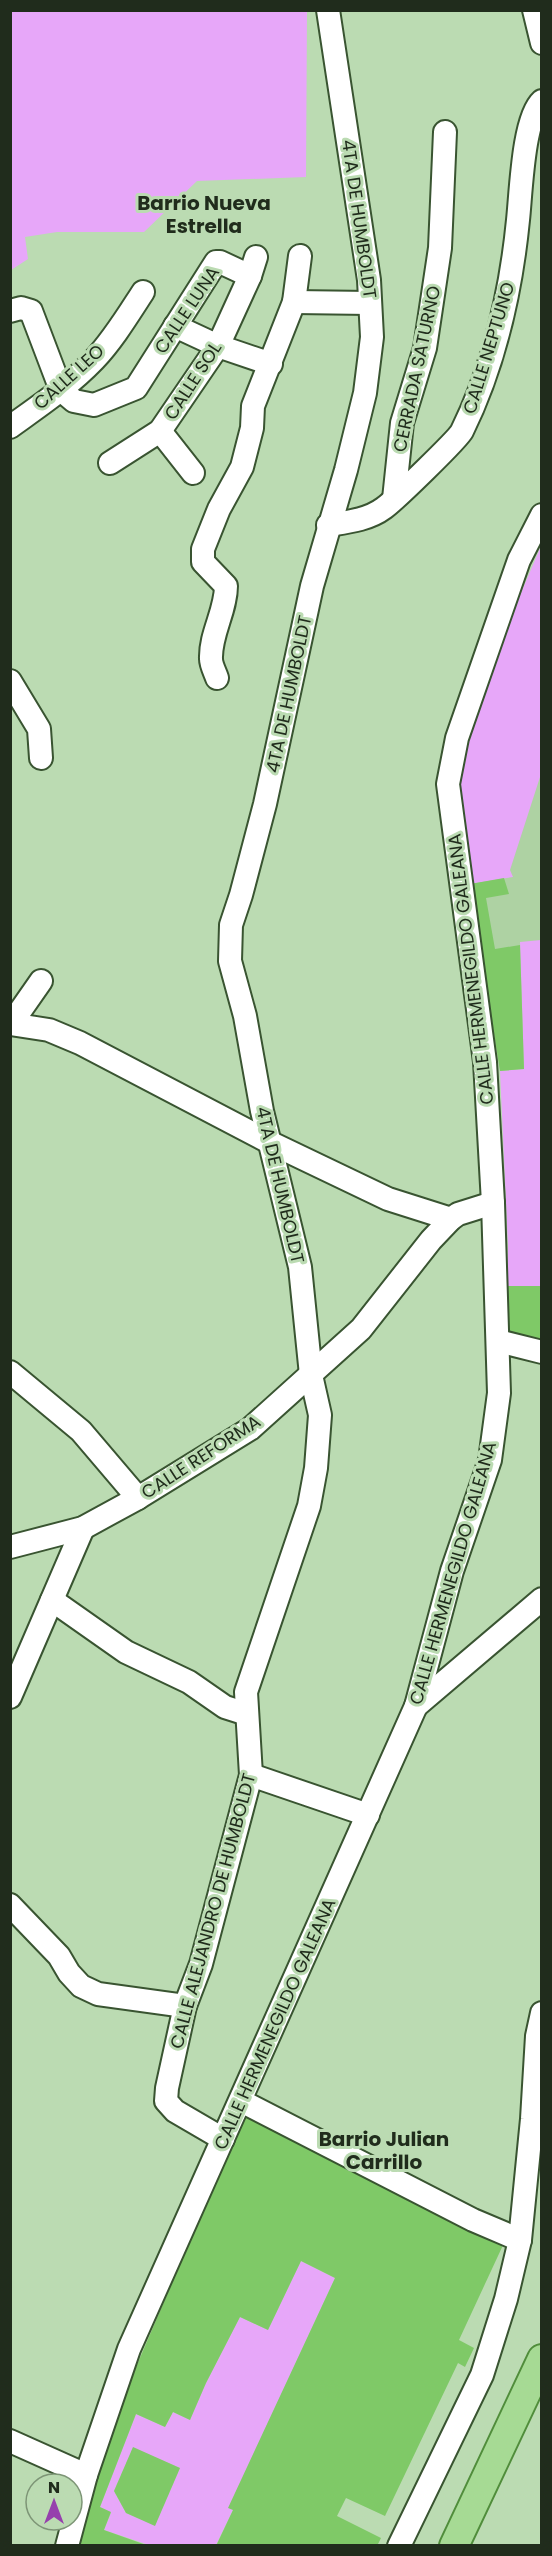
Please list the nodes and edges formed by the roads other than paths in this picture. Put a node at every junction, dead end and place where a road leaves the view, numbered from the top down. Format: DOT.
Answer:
graph roads {
  1 [pos="328,10"];
  2 [pos="534,10"];
  3 [pos="542,44"];
  4 [pos="542,101"];
  5 [pos="445,132"];
  6 [pos="300,256"];
  7 [pos="253,267"];
  8 [pos="143,292"];
  9 [pos="294,302"];
  10 [pos="370,303"];
  11 [pos="10,311"];
  12 [pos="175,326"];
  13 [pos="218,346"];
  14 [pos="271,364"];
  15 [pos="61,390"];
  16 [pos="10,428"];
  17 [pos="160,431"];
  18 [pos="110,463"];
  19 [pos="193,473"];
  20 [pos="394,499"];
  21 [pos="542,515"];
  22 [pos="328,525"];
  23 [pos="217,678"];
  24 [pos="10,681"];
  25 [pos="40,758"];
  26 [pos="40,981"];
  27 [pos="11,1024"];
  28 [pos="271,1143"];
  29 [pos="493,1203"];
  30 [pos="451,1219"];
  31 [pos="498,1341"];
  32 [pos="542,1352"];
  33 [pos="10,1372"];
  34 [pos="311,1375"];
  35 [pos="138,1498"];
  36 [pos="83,1528"];
  37 [pos="10,1548"];
  38 [pos="542,1599"];
  39 [pos="52,1600"];
  40 [pos="36,1639"];
  41 [pos="10,1654"];
  42 [pos="10,1697"];
  43 [pos="416,1706"];
  44 [pos="247,1714"];
  45 [pos="251,1775"];
  46 [pos="368,1815"];
  47 [pos="10,1905"];
  48 [pos="185,2006"];
  49 [pos="542,2013"];
  50 [pos="241,2101"];
  51 [pos="223,2139"];
  52 [pos="520,2240"];
  53 [pos="542,2360"];
  54 [pos="10,2441"];
  55 [pos="86,2475"];
  56 [pos="67,2546"];
  57 [pos="399,2546"];
  58 [pos="454,2546"];
  1 -- 10 [label="street, 4TA DE HUMBOLDT"];
  2 -- 3 [label="street"];
  4 -- 20 [label="street, CALLE NEPTUNO"];
  5 -- 20 [label="street, CERRADA SATURNO"];
  6 -- 9 [label="street"];
  7 -- 12 [label="street, CALLE LUNA"];
  7 -- 13 [label="street, CALLE SOL"];
  8 -- 15 [label="street, CALLE LEO"];
  9 -- 10 [label="street"];
  9 -- 14 [label="street"];
  10 -- 22 [label="street, 4TA DE HUMBOLDT"];
  11 -- 15 [label="street"];
  12 -- 13 [label="street"];
  12 -- 15 [label="street, CALLE LUNA"];
  13 -- 14 [label="street"];
  13 -- 17 [label="street, CALLE SOL"];
  14 -- 23 [label="street"];
  15 -- 16 [label="street, CALLE LEO"];
  17 -- 18 [label="street, CALLE SOL"];
  17 -- 19 [label="street"];
  20 -- 22 [label="street, CALLE NEPTUNO"];
  21 -- 29 [label="street, CALLE HERMENEGILDO GALEANA"];
  22 -- 28 [label="street, 4TA DE HUMBOLDT"];
  24 -- 25 [label="street"];
  26 -- 27 [label="street"];
  27 -- 28 [label="street"];
  28 -- 30 [label="street"];
  28 -- 34 [label="street, 4TA DE HUMBOLDT"];
  29 -- 30 [label="street, CALLE REFORMA"];
  29 -- 31 [label="street, CALLE HERMENEGILDO GALEANA"];
  30 -- 34 [label="street, CALLE REFORMA"];
  31 -- 32 [label="street"];
  31 -- 43 [label="street, CALLE HERMENEGILDO GALEANA"];
  33 -- 35 [label="street"];
  34 -- 35 [label="street, CALLE REFORMA"];
  34 -- 44 [label="street, CALLE ALEJANDRO DE HUMBOLDT"];
  35 -- 36 [label="street, CALLE REFORMA"];
  36 -- 37 [label="street, CALLE REFORMA"];
  36 -- 39 [label="street"];
  38 -- 43 [label="street"];
  39 -- 40 [label="street"];
  39 -- 44 [label="street"];
  40 -- 41 [label="street"];
  40 -- 42 [label="street"];
  43 -- 46 [label="street, CALLE HERMENEGILDO GALEANA"];
  44 -- 45 [label="street, CALLE ALEJANDRO DE HUMBOLDT"];
  45 -- 46 [label="street"];
  45 -- 48 [label="street, CALLE ALEJANDRO DE HUMBOLDT"];
  46 -- 50 [label="street, CALLE HERMENEGILDO GALEANA"];
  47 -- 48 [label="street"];
  48 -- 51 [label="street, CALLE ALEJANDRO DE HUMBOLDT"];
  49 -- 52 [label="street"];
  50 -- 51 [label="street, CALLE HERMENEGILDO GALEANA"];
  50 -- 52 [label="street"];
  51 -- 55 [label="street, CALLE HERMENEGILDO GALEANA"];
  52 -- 57 [label="street"];
  53 -- 58 [label="main road"];
  54 -- 55 [label="street"];
  55 -- 56 [label="street, CALLE HERMENEGILDO GALEANA"];
}
